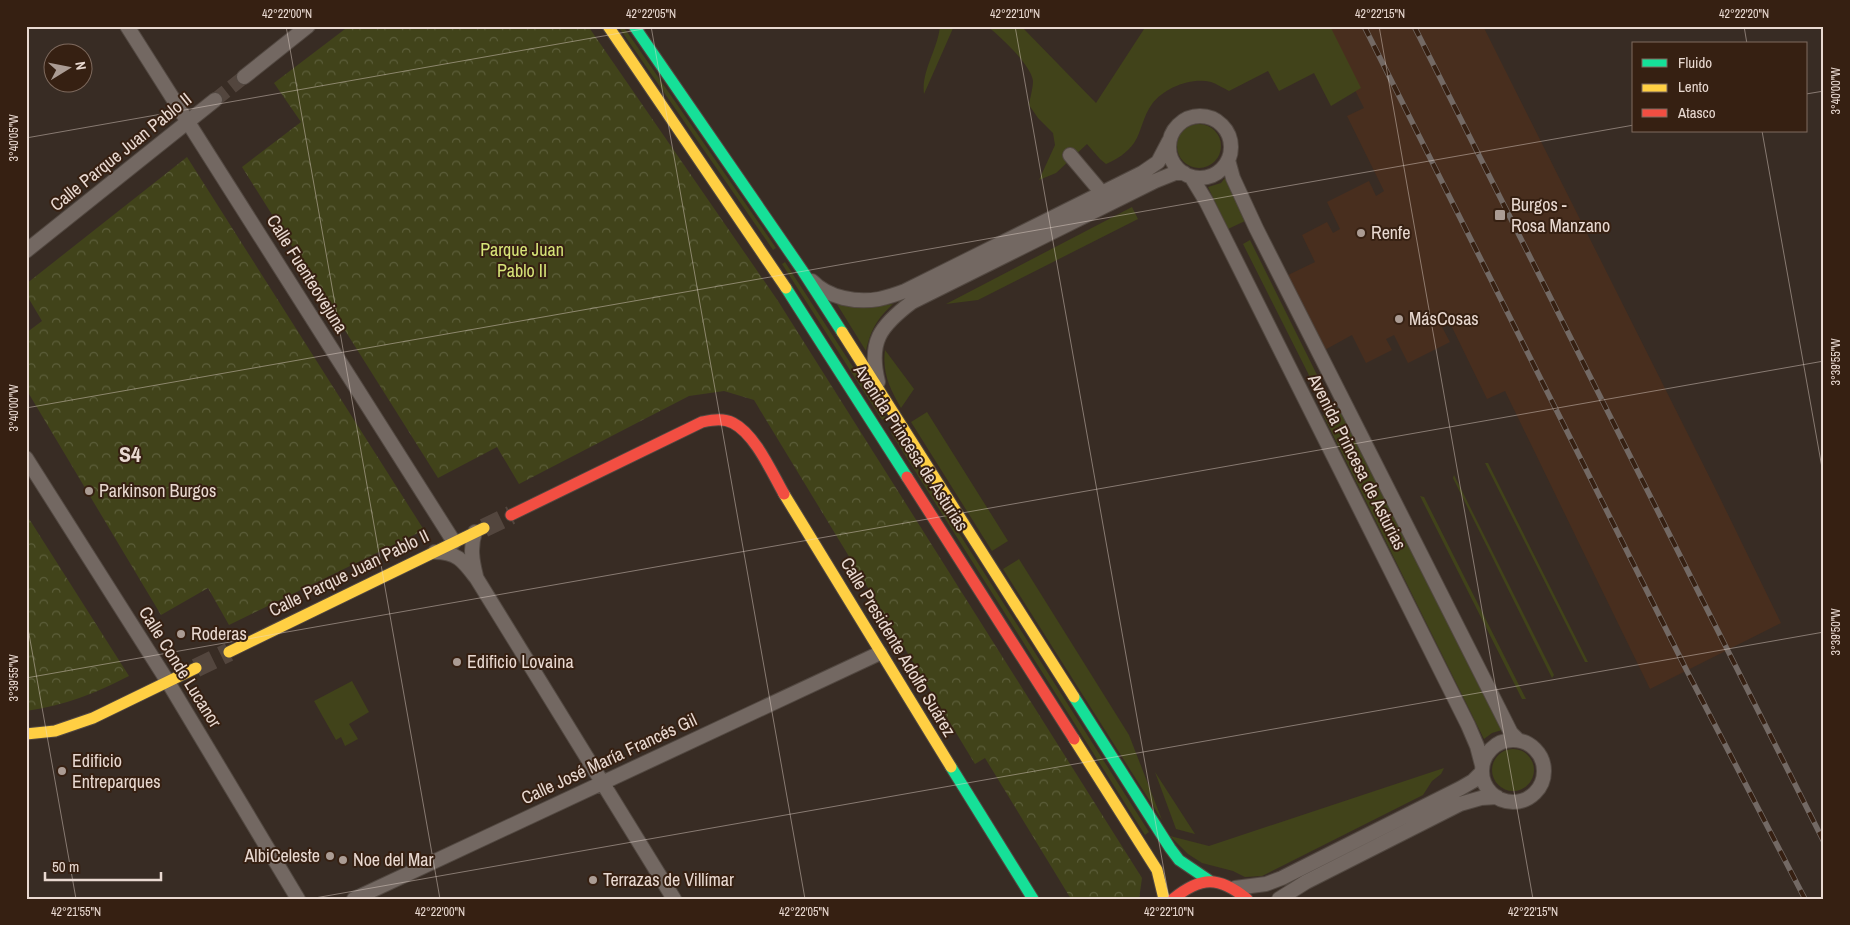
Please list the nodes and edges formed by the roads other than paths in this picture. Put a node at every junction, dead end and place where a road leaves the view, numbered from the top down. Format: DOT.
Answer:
graph roads {
  1 [pos="127,26"];
  2 [pos="308,26"];
  3 [pos="608,26"];
  4 [pos="634,26"];
  5 [pos="244,77"];
  6 [pos="215,100"];
  7 [pos="188,122"];
  8 [pos="1169,141"];
  9 [pos="1070,155"];
  10 [pos="1228,160"];
  11 [pos="1188,176"];
  12 [pos="1102,193"];
  13 [pos="26,251"];
  14 [pos="802,270"];
  15 [pos="886,402"];
  16 [pos="26,458"];
  17 [pos="511,515"];
  18 [pos="480,530"];
  19 [pos="454,542"];
  20 [pos="435,552"];
  21 [pos="477,579"];
  22 [pos="230,652"];
  23 [pos="880,653"];
  24 [pos="196,668"];
  25 [pos="168,682"];
  26 [pos="26,734"];
  27 [pos="1518,740"];
  28 [pos="1482,769"];
  29 [pos="602,782"];
  30 [pos="1497,797"];
  31 [pos="1210,881"];
  32 [pos="1236,888"];
  33 [pos="298,899"];
  34 [pos="354,899"];
  35 [pos="674,899"];
  36 [pos="1033,899"];
  37 [pos="1164,899"];
  38 [pos="1174,899"];
  39 [pos="1247,899"];
  40 [pos="1279,899"];
  1 -- 7 [label="street, Calle Fuenteovejuna"];
  2 -- 5 [label="street"];
  3 -- 37 [label="main road, Avenida Princesa de Asturias"];
  4 -- 14 [label="main road, Avenida Princesa de Asturias"];
  6 -- 7 [label="street, Calle Parque Juan Pablo II"];
  7 -- 13 [label="street, Calle Parque Juan Pablo II"];
  7 -- 19 [label="street, Calle Fuenteovejuna"];
  8 -- 10 [label="street"];
  8 -- 11 [label="street"];
  8 -- 12 [label="street"];
  9 -- 12 [label="street"];
  10 -- 11 [label="street"];
  10 -- 27 [label="street, Avenida Princesa de Asturias"];
  11 -- 15 [label="street, Avenida Princesa de Asturias"];
  11 -- 28 [label="street, Avenida Princesa de Asturias"];
  12 -- 14 [label="street"];
  14 -- 15 [label="main road, Avenida Princesa de Asturias"];
  15 -- 31 [label="main road, Avenida Princesa de Asturias"];
  16 -- 25 [label="street, Calle Conde Lucanor"];
  17 -- 23 [label="main road, Calle Presidente Adolfo Suárez"];
  18 -- 19 [label="main road, Calle Parque Juan Pablo II"];
  18 -- 21 [label="street"];
  19 -- 20 [label="main road, Calle Parque Juan Pablo II"];
  20 -- 21 [label="street"];
  20 -- 22 [label="main road, Calle Parque Juan Pablo II"];
  21 -- 29 [label="street"];
  23 -- 29 [label="street, Calle José María Francés Gil"];
  23 -- 36 [label="main road, Calle Presidente Adolfo Suárez"];
  24 -- 25 [label="main road"];
  25 -- 26 [label="main road"];
  25 -- 33 [label="street, Calle Conde Lucanor"];
  27 -- 28 [label="street"];
  27 -- 30 [label="street"];
  28 -- 30 [label="street"];
  28 -- 32 [label="street"];
  29 -- 34 [label="street, Calle José María Francés Gil"];
  29 -- 35 [label="street"];
  30 -- 40 [label="street"];
  31 -- 32 [label="main road"];
  31 -- 38 [label="main road"];
  32 -- 39 [label="main road"];
}
